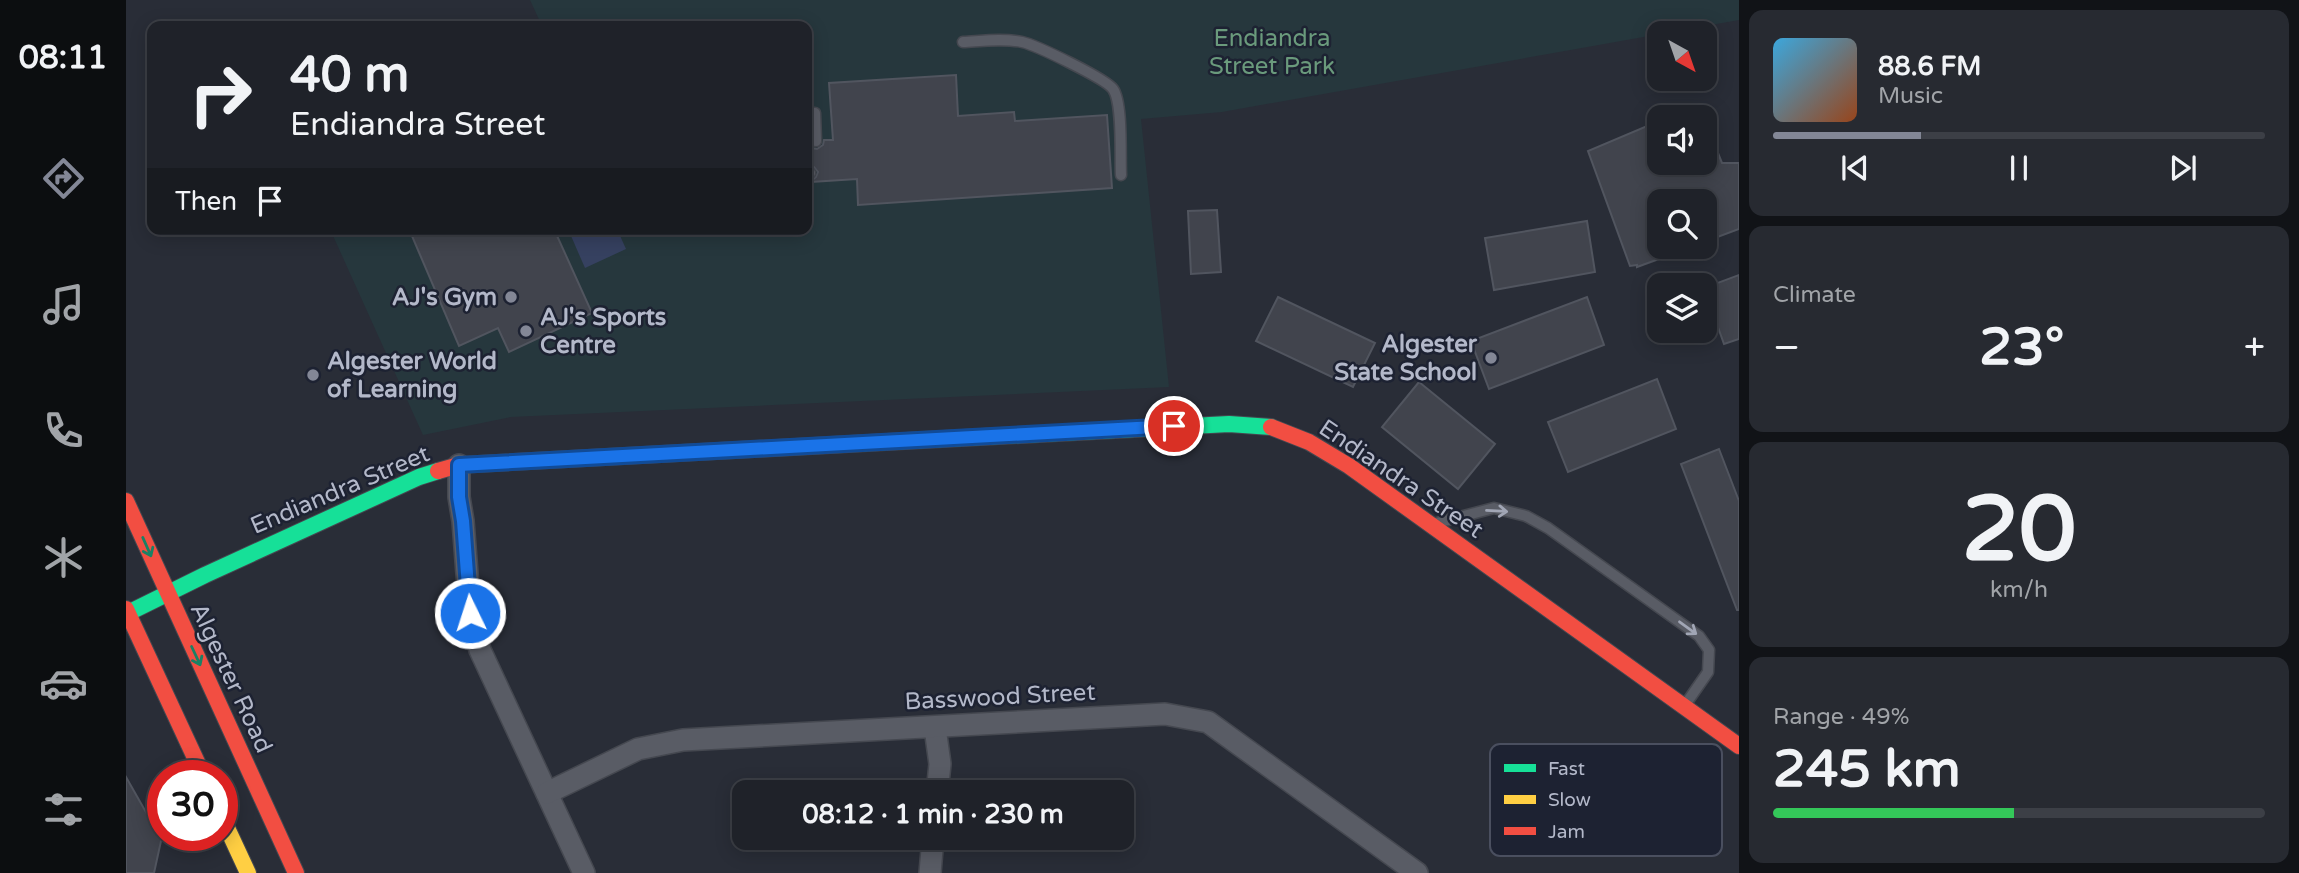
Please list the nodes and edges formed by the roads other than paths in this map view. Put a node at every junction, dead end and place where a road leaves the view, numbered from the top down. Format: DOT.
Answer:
graph roads {
  1 [pos="963,42"];
  2 [pos="812,113"];
  3 [pos="816,141"];
  4 [pos="1121,175"];
  5 [pos="459,465"];
  6 [pos="126,501"];
  7 [pos="1431,524"];
  8 [pos="168,594"];
  9 [pos="127,612"];
  10 [pos="1684,706"];
  11 [pos="935,728"];
  12 [pos="1739,746"];
  13 [pos="196,760"];
  14 [pos="938,780"];
  15 [pos="547,793"];
  16 [pos="932,850"];
  17 [pos="238,851"];
  18 [pos="248,873"];
  19 [pos="296,873"];
  20 [pos="584,873"];
  21 [pos="930,873"];
  22 [pos="1417,873"];
  1 -- 4 [label="lane"];
  2 -- 3 [label="lane"];
  5 -- 7 [label="street, Endiandra Street"];
  5 -- 8 [label="street, Endiandra Street"];
  5 -- 15 [label="street"];
  6 -- 8 [label="street, Algester Road, one-way"];
  7 -- 10 [label="street, Endiandra Street"];
  7 -- 10 [label="lane, one-way"];
  8 -- 9 [label="street, Endiandra Street"];
  8 -- 19 [label="street, Algester Road, one-way"];
  9 -- 13 [label="street"];
  10 -- 12 [label="street, Endiandra Street"];
  11 -- 14 [label="street"];
  11 -- 15 [label="street, Basswood Street"];
  11 -- 22 [label="street, Basswood Street"];
  15 -- 20 [label="street"];
  16 -- 21 [label="street"];
  17 -- 18 [label="street"];
}
